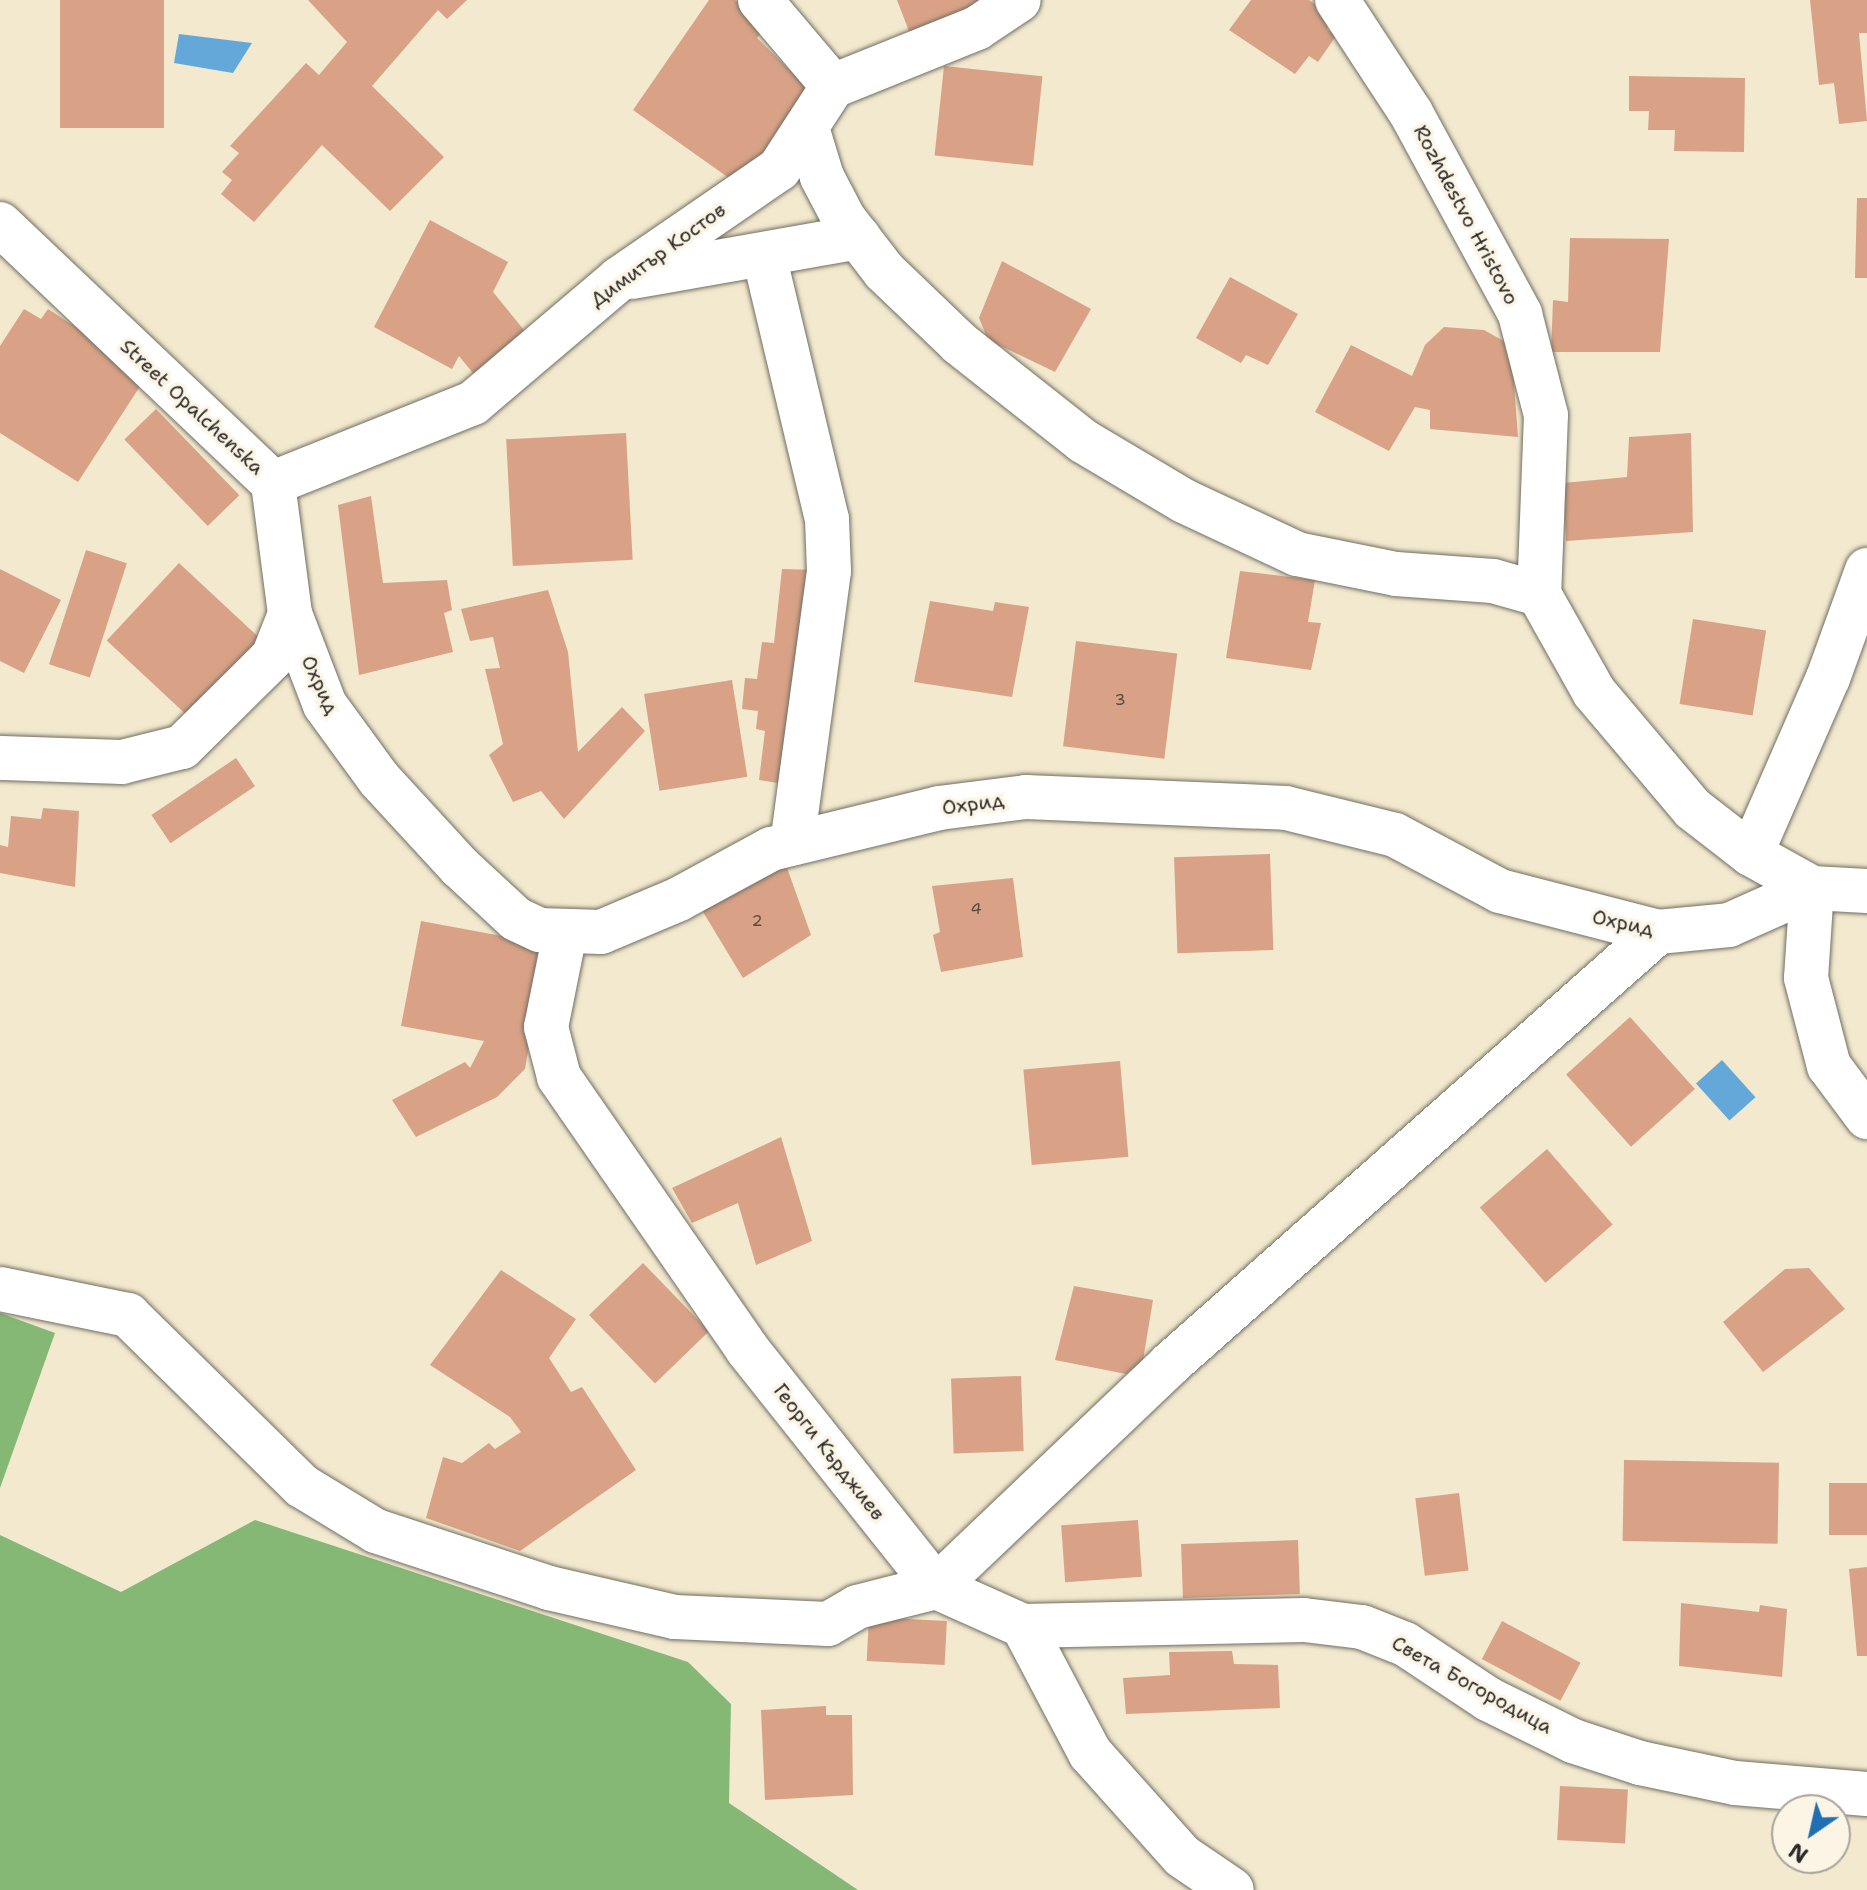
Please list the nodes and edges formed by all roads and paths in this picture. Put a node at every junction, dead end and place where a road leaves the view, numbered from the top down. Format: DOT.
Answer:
graph roads {
  1 [pos="760,0"];
  2 [pos="1019,0"];
  3 [pos="1337,0"];
  4 [pos="833,86"];
  5 [pos="808,131"];
  6 [pos="0,224"];
  7 [pos="858,237"];
  8 [pos="764,255"];
  9 [pos="619,279"];
  10 [pos="273,483"];
  11 [pos="1867,570"];
  12 [pos="1539,594"];
  13 [pos="290,614"];
  14 [pos="0,758"];
  15 [pos="792,844"];
  16 [pos="1751,854"];
  17 [pos="1812,888"];
  18 [pos="1867,891"];
  19 [pos="1658,932"];
  20 [pos="565,933"];
  21 [pos="1867,1117"];
  22 [pos="0,1289"];
  23 [pos="936,1587"];
  24 [pos="1023,1626"];
  25 [pos="1867,1794"];
  26 [pos="1232,1890"];
  1 -- 4 [label="street"];
  2 -- 4 [label="street"];
  3 -- 12 [label="street, Rozhdestvo Hristovo"];
  4 -- 5 [label="street, Димитър Костов"];
  5 -- 7 [label="street"];
  5 -- 9 [label="street, Димитър Костов"];
  6 -- 10 [label="street, Street Opalchenska"];
  7 -- 8 [label="street"];
  7 -- 12 [label="street"];
  8 -- 9 [label="street"];
  8 -- 15 [label="street"];
  9 -- 10 [label="street, Димитър Костов"];
  10 -- 13 [label="street, Street Opalchenska"];
  11 -- 16 [label="street"];
  12 -- 16 [label="street"];
  13 -- 14 [label="street, Street Opalchenska"];
  13 -- 20 [label="street, Охрид"];
  15 -- 19 [label="street, Охрид"];
  15 -- 20 [label="street, Охрид"];
  16 -- 17 [label="street"];
  17 -- 18 [label="street"];
  17 -- 19 [label="street, Охрид"];
  17 -- 21 [label="street"];
  19 -- 23 [label="street"];
  20 -- 23 [label="street, Георги Кърджиев"];
  22 -- 23 [label="street"];
  23 -- 24 [label="street, Георги Кърджиев"];
  24 -- 25 [label="street, Света Богородица"];
  24 -- 26 [label="street"];
}
